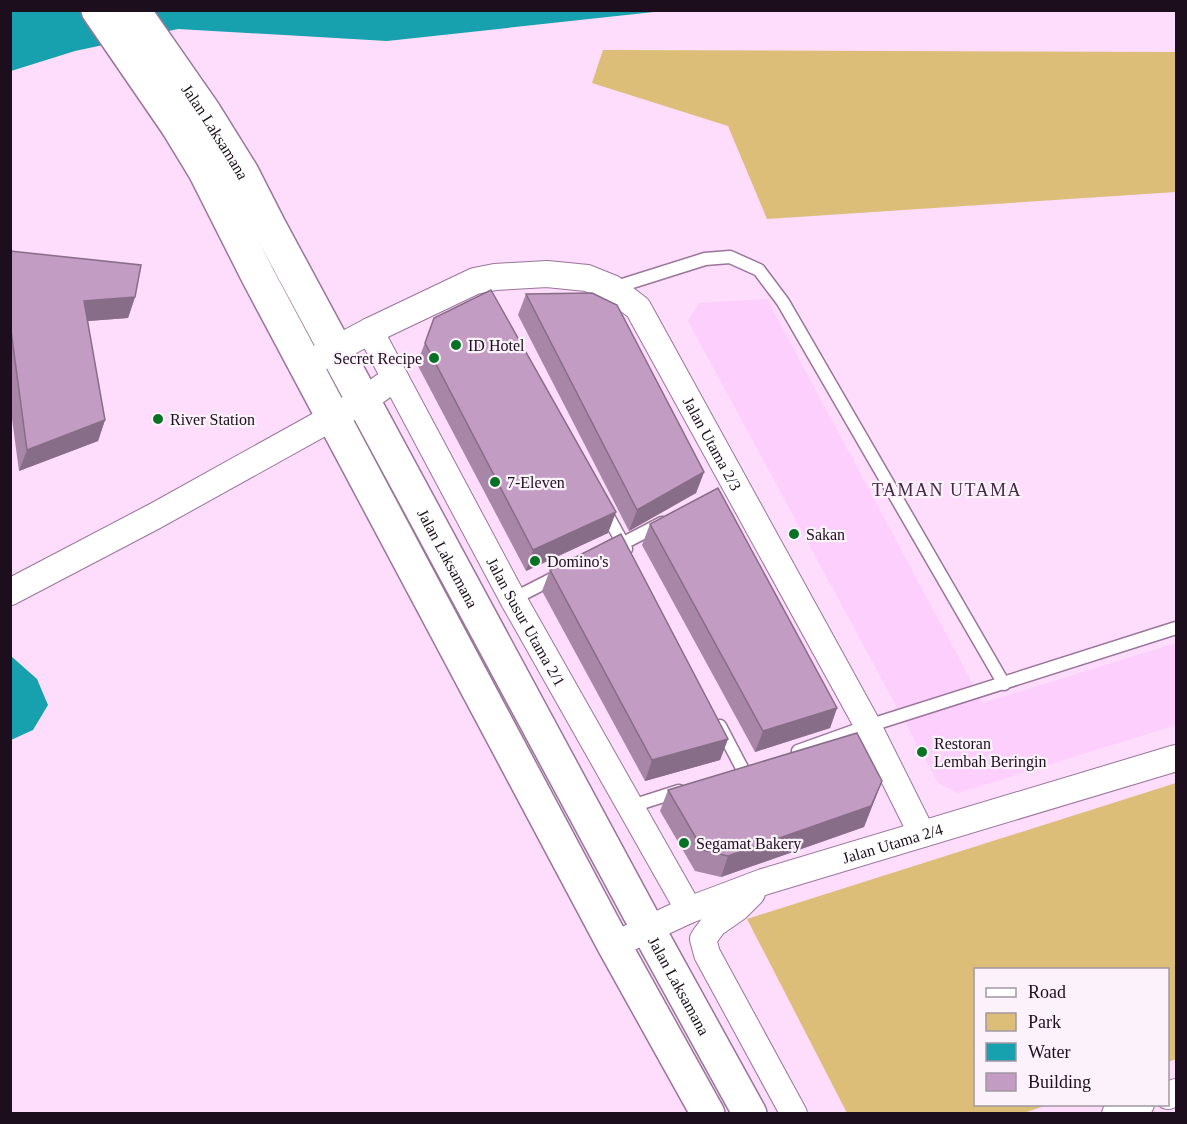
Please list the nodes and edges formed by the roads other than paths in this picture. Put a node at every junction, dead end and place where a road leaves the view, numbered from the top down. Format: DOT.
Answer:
graph roads {
  1 [pos="98,10"];
  2 [pos="133,10"];
  3 [pos="190,119"];
  4 [pos="612,288"];
  5 [pos="370,331"];
  6 [pos="336,351"];
  7 [pos="305,365"];
  8 [pos="395,378"];
  9 [pos="364,400"];
  10 [pos="333,416"];
  11 [pos="600,502"];
  12 [pos="674,517"];
  13 [pos="623,543"];
  14 [pos="603,553"];
  15 [pos="634,564"];
  16 [pos="573,568"];
  17 [pos="10,592"];
  18 [pos="513,599"];
  19 [pos="1176,628"];
  20 [pos="1004,684"];
  21 [pos="716,718"];
  22 [pos="868,726"];
  23 [pos="788,755"];
  24 [pos="1176,758"];
  25 [pos="743,770"];
  26 [pos="687,788"];
  27 [pos="632,806"];
  28 [pos="922,834"];
  29 [pos="763,882"];
  30 [pos="689,910"];
  31 [pos="648,929"];
  32 [pos="614,945"];
  33 [pos="1136,1106"];
  34 [pos="708,1113"];
  35 [pos="750,1113"];
  36 [pos="794,1113"];
  37 [pos="1115,1113"];
  1 -- 3 [label="main road, Jalan Laksamana"];
  2 -- 3 [label="main road, Jalan Laksamana"];
  3 -- 6 [label="main road, Jalan Laksamana"];
  3 -- 7 [label="main road, Jalan Laksamana"];
  4 -- 5 [label="street, Jalan Utama 2/3"];
  4 -- 20 [label="lane"];
  4 -- 22 [label="street, Jalan Utama 2/3"];
  5 -- 6 [label="street, Jalan Utama 2/3"];
  5 -- 8 [label="street, Jalan Susur Utama 2/1"];
  6 -- 7 [label="street, Jalan Utama 2/3"];
  6 -- 9 [label="main road, Jalan Laksamana"];
  7 -- 10 [label="main road, Jalan Laksamana"];
  8 -- 9 [label="street"];
  8 -- 18 [label="street, Jalan Susur Utama 2/1"];
  9 -- 10 [label="street"];
  9 -- 31 [label="main road, Jalan Laksamana"];
  10 -- 17 [label="street"];
  10 -- 32 [label="main road, Jalan Laksamana"];
  11 -- 13 [label="lane"];
  12 -- 13 [label="lane"];
  13 -- 14 [label="lane"];
  13 -- 15 [label="lane"];
  16 -- 18 [label="lane"];
  18 -- 27 [label="street, Jalan Susur Utama 2/1"];
  19 -- 20 [label="lane"];
  20 -- 22 [label="lane"];
  21 -- 25 [label="lane"];
  22 -- 23 [label="lane"];
  22 -- 28 [label="street, Jalan Utama 2/3"];
  24 -- 28 [label="street, Jalan Utama 2/4"];
  26 -- 27 [label="lane"];
  27 -- 30 [label="street, Jalan Susur Utama 2/1"];
  28 -- 29 [label="street, Jalan Utama 2/4"];
  29 -- 30 [label="street, Jalan Utama 2/4"];
  29 -- 36 [label="street"];
  30 -- 31 [label="street, Jalan Utama 2/4"];
  31 -- 32 [label="street, Jalan Utama 2/4"];
  31 -- 35 [label="main road, Jalan Laksamana"];
  32 -- 34 [label="main road, Jalan Laksamana"];
  33 -- 37 [label="street"];
}
